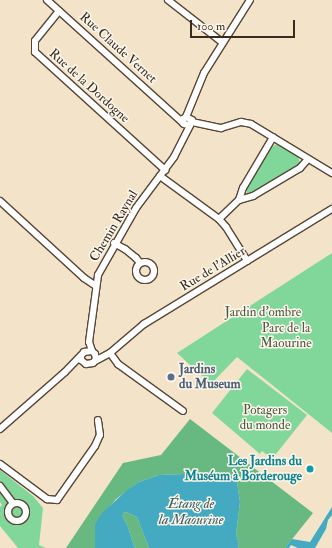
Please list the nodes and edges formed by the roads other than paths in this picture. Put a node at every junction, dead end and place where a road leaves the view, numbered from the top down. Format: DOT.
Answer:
graph roads {
  1 [pos="47,0"];
  2 [pos="168,0"];
  3 [pos="250,0"];
  4 [pos="59,11"];
  5 [pos="222,42"];
  6 [pos="187,121"];
  7 [pos="273,137"];
  8 [pos="308,159"];
  9 [pos="165,170"];
  10 [pos="332,173"];
  11 [pos="160,176"];
  12 [pos="239,200"];
  13 [pos="0,201"];
  14 [pos="332,209"];
  15 [pos="218,219"];
  16 [pos="114,243"];
  17 [pos="247,261"];
  18 [pos="140,263"];
  19 [pos="96,286"];
  20 [pos="90,335"];
  21 [pos="93,352"];
  22 [pos="110,353"];
  23 [pos="82,354"];
  24 [pos="95,361"];
  25 [pos="84,363"];
  26 [pos="70,368"];
  27 [pos="183,411"];
  28 [pos="98,420"];
  29 [pos="0,429"];
  30 [pos="0,464"];
  31 [pos="0,486"];
  32 [pos="13,503"];
  1 -- 4 [label="street, Rue Claude Vernet"];
  2 -- 5 [label="street"];
  3 -- 5 [label="street, Chemin Raynal"];
  4 -- 6 [label="street, Rue Claude Vernet"];
  4 -- 9 [label="street, Rue de la Dordogne"];
  5 -- 6 [label="street, Chemin Raynal"];
  6 -- 7 [label="street, Rue Claude Vernet"];
  6 -- 9 [label="street, Chemin Raynal"];
  7 -- 8 [label="street, Rue Claude Vernet"];
  7 -- 12 [label="street"];
  8 -- 10 [label="street, Rue Claude Vernet"];
  8 -- 12 [label="street"];
  9 -- 11 [label="street, Chemin Raynal"];
  11 -- 15 [label="street"];
  11 -- 16 [label="street, Chemin Raynal"];
  12 -- 15 [label="street"];
  13 -- 19 [label="street"];
  14 -- 17 [label="street, Rue de l'Allier"];
  15 -- 17 [label="street"];
  16 -- 18 [label="street"];
  16 -- 19 [label="street, Chemin Raynal"];
  17 -- 22 [label="street, Rue de l'Allier"];
  19 -- 20 [label="street, Chemin Raynal"];
  20 -- 21 [label="street, Chemin Raynal"];
  20 -- 23 [label="street, Chemin Raynal"];
  21 -- 22 [label="street"];
  21 -- 23 [label="street"];
  21 -- 24 [label="street"];
  22 -- 24 [label="street, Rue de l'Allier"];
  22 -- 27 [label="street"];
  23 -- 25 [label="street"];
  23 -- 26 [label="street, Chemin Raynal"];
  24 -- 25 [label="street"];
  25 -- 26 [label="street, Chemin Raynal"];
  26 -- 29 [label="street, Chemin Raynal"];
  28 -- 30 [label="street"];
  31 -- 32 [label="street"];
}
